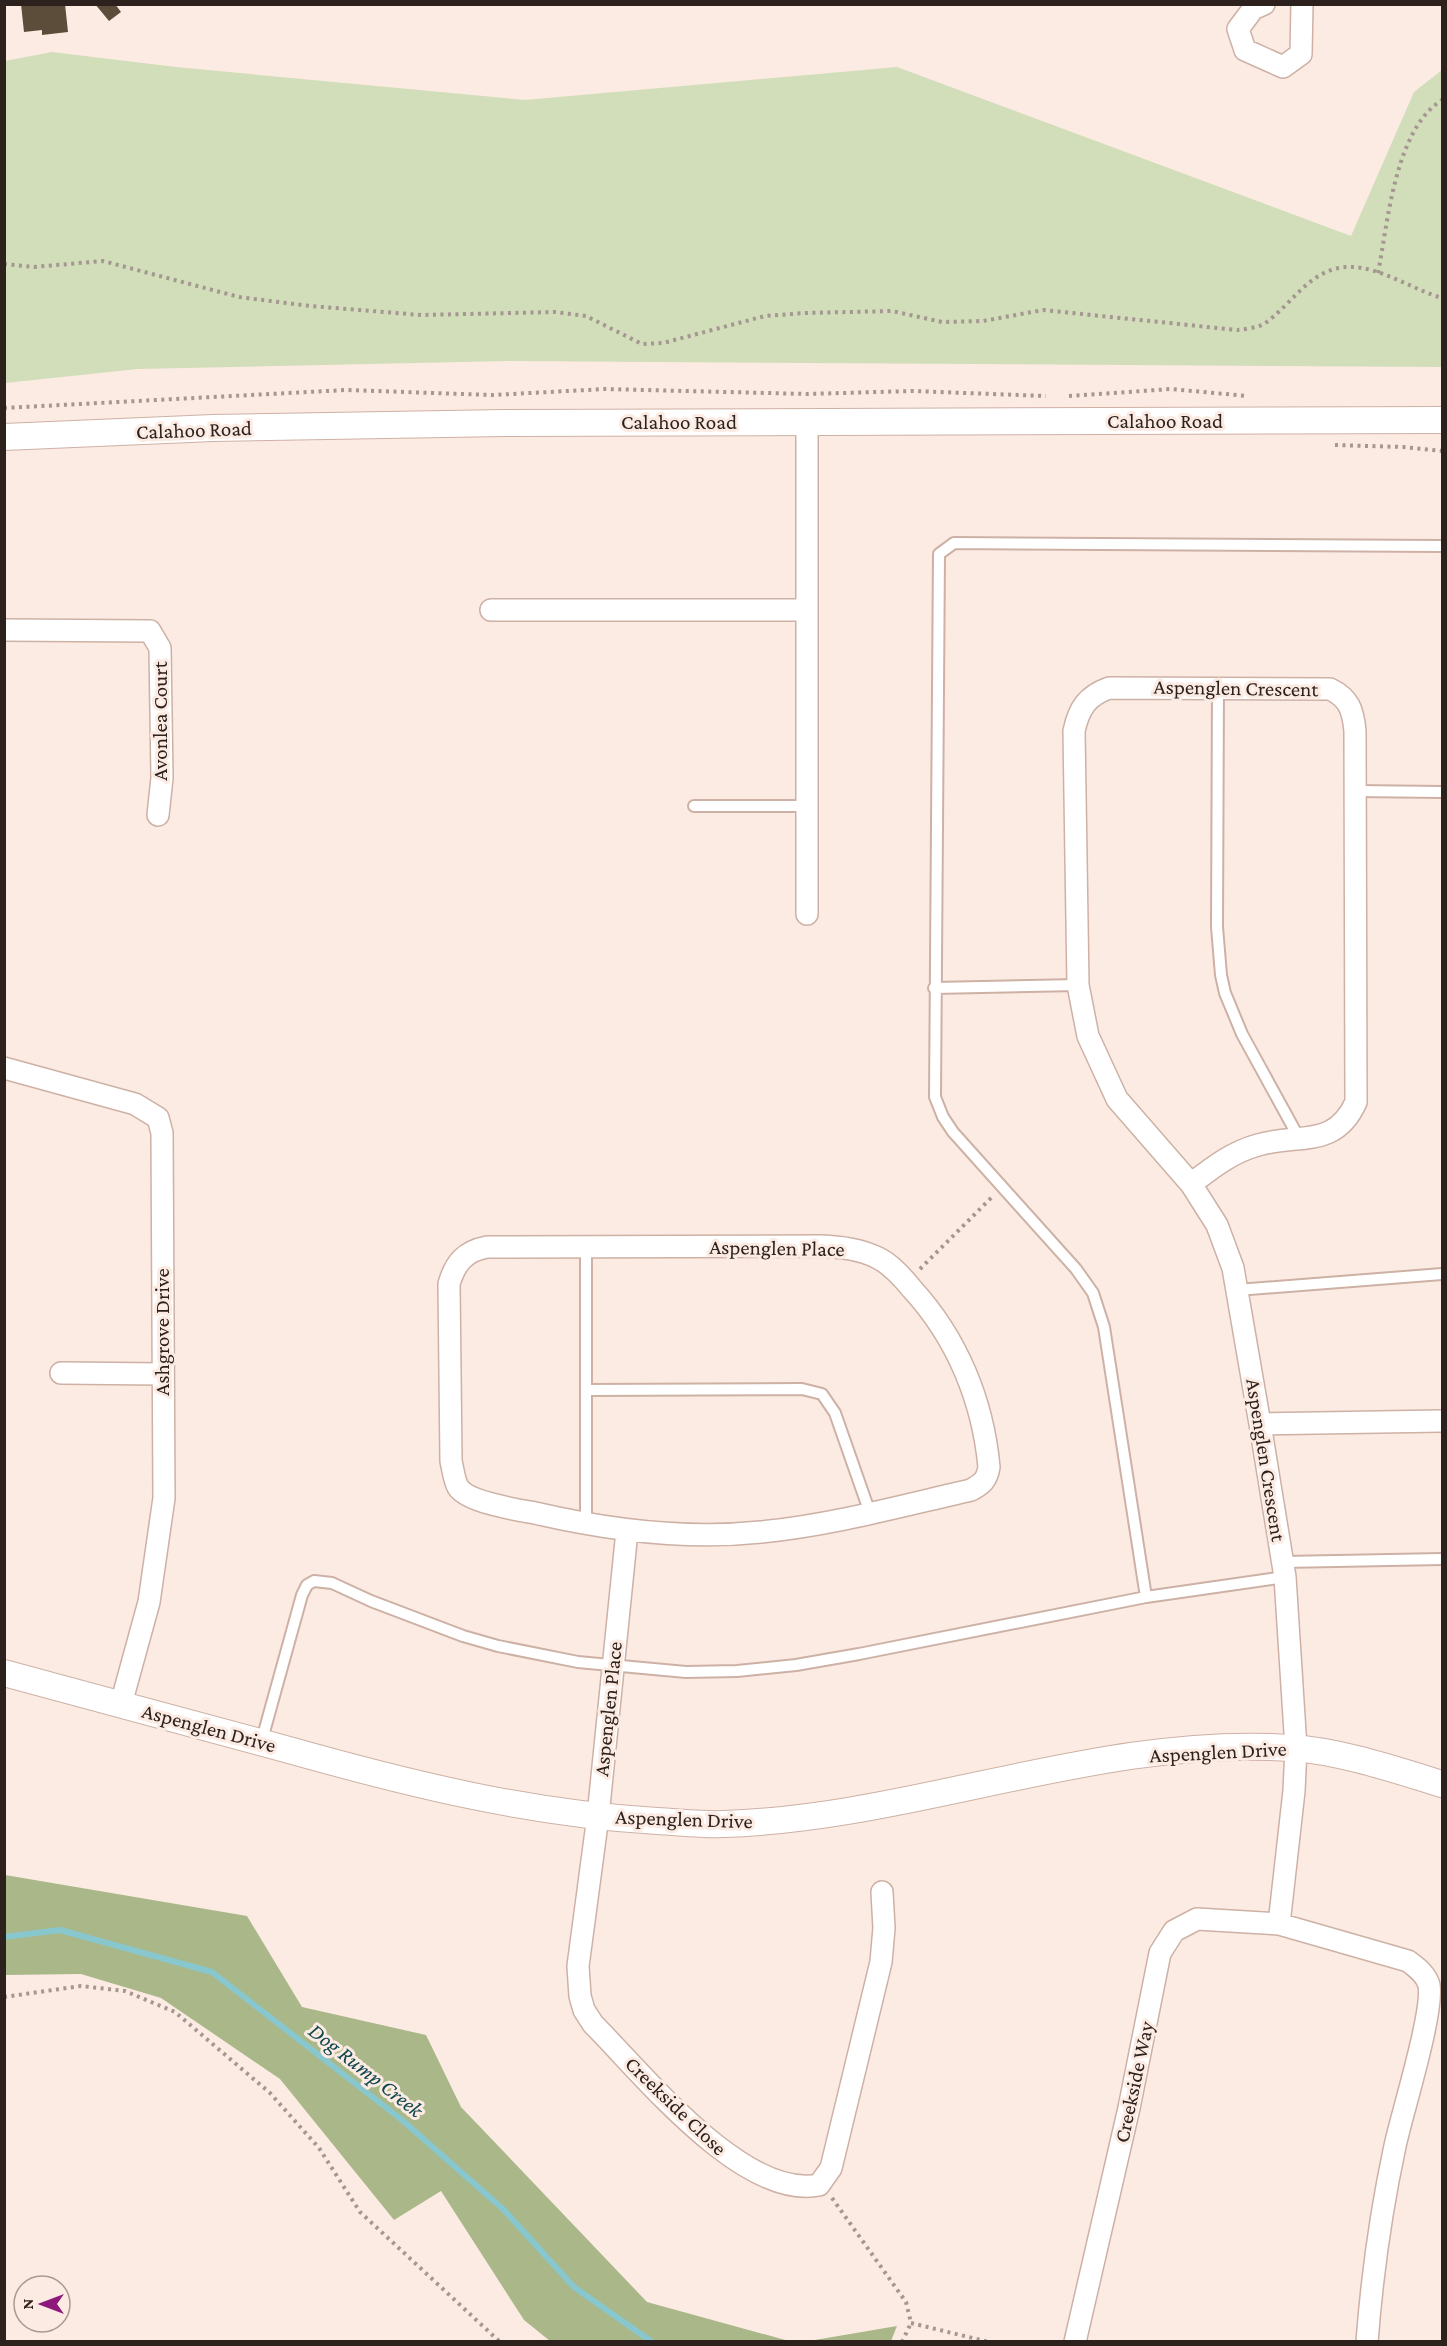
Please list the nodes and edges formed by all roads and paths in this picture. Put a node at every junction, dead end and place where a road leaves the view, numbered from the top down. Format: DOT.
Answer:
graph roads {
  1 [pos="1264,4"];
  2 [pos="1302,4"];
  3 [pos="1443,100"];
  4 [pos="4,264"];
  5 [pos="1378,273"];
  6 [pos="1443,298"];
  7 [pos="1053,396"];
  8 [pos="1256,396"];
  9 [pos="1065,397"];
  10 [pos="4,408"];
  11 [pos="1443,420"];
  12 [pos="807,421"];
  13 [pos="1355,422"];
  14 [pos="1443,429"];
  15 [pos="4,437"];
  16 [pos="1443,546"];
  17 [pos="491,609"];
  18 [pos="807,609"];
  19 [pos="4,630"];
  20 [pos="1218,688"];
  21 [pos="1355,791"];
  22 [pos="1443,792"];
  23 [pos="694,806"];
  24 [pos="807,806"];
  25 [pos="158,815"];
  26 [pos="807,914"];
  27 [pos="1078,986"];
  28 [pos="934,988"];
  29 [pos="4,1068"];
  30 [pos="1299,1138"];
  31 [pos="1191,1184"];
  32 [pos="1002,1187"];
  33 [pos="586,1246"];
  34 [pos="919,1270"];
  35 [pos="1443,1274"];
  36 [pos="1237,1290"];
  37 [pos="61,1373"];
  38 [pos="162,1374"];
  39 [pos="586,1390"];
  40 [pos="1443,1421"];
  41 [pos="1260,1424"];
  42 [pos="870,1513"];
  43 [pos="586,1524"];
  44 [pos="627,1531"];
  45 [pos="1443,1560"];
  46 [pos="1284,1570"];
  47 [pos="1146,1597"];
  48 [pos="613,1667"];
  49 [pos="4,1673"];
  50 [pos="121,1704"];
  51 [pos="261,1743"];
  52 [pos="1296,1748"];
  53 [pos="1443,1784"];
  54 [pos="598,1816"];
  55 [pos="882,1892"];
  56 [pos="1279,1924"];
  57 [pos="4,1997"];
  58 [pos="819,2185"];
  59 [pos="911,2323"];
  60 [pos="500,2342"];
  61 [pos="902,2342"];
  62 [pos="989,2342"];
  63 [pos="1075,2342"];
  64 [pos="1367,2342"];
  1 -- 2 [label="street"];
  3 -- 5 [label="path"];
  4 -- 5 [label="path"];
  5 -- 6 [label="path"];
  7 -- 10 [label="path"];
  8 -- 9 [label="path"];
  11 -- 13 [label="street, Calahoo Road"];
  12 -- 13 [label="street, Calahoo Road"];
  12 -- 15 [label="street, Calahoo Road"];
  12 -- 18 [label="street"];
  13 -- 14 [label="street, Calahoo Road"];
  16 -- 28 [label="lane"];
  17 -- 18 [label="street"];
  18 -- 24 [label="street"];
  19 -- 25 [label="street, Avonlea Court"];
  20 -- 21 [label="street, Aspenglen Crescent"];
  20 -- 27 [label="street, Aspenglen Crescent"];
  20 -- 30 [label="lane"];
  21 -- 22 [label="lane"];
  21 -- 30 [label="street, Aspenglen Crescent"];
  23 -- 24 [label="lane"];
  24 -- 26 [label="street"];
  27 -- 28 [label="lane"];
  27 -- 31 [label="street, Aspenglen Crescent"];
  28 -- 32 [label="lane"];
  29 -- 38 [label="street, Ashgrove Drive"];
  30 -- 31 [label="street, Aspenglen Crescent"];
  31 -- 36 [label="street, Aspenglen Crescent"];
  32 -- 34 [label="path"];
  32 -- 47 [label="lane"];
  33 -- 39 [label="lane"];
  33 -- 42 [label="street, Aspenglen Place"];
  33 -- 43 [label="street, Aspenglen Place"];
  35 -- 36 [label="lane"];
  36 -- 41 [label="street, Aspenglen Crescent"];
  37 -- 38 [label="street"];
  38 -- 50 [label="street, Ashgrove Drive"];
  39 -- 42 [label="lane"];
  39 -- 43 [label="lane"];
  40 -- 41 [label="street"];
  41 -- 46 [label="street, Aspenglen Crescent"];
  42 -- 44 [label="street, Aspenglen Place"];
  43 -- 44 [label="street, Aspenglen Place"];
  44 -- 48 [label="street, Aspenglen Place"];
  45 -- 46 [label="lane"];
  46 -- 47 [label="lane"];
  46 -- 52 [label="street, Aspenglen Crescent"];
  47 -- 48 [label="lane"];
  48 -- 51 [label="lane"];
  48 -- 54 [label="street, Aspenglen Place"];
  49 -- 50 [label="street, Aspenglen Drive"];
  50 -- 51 [label="street, Aspenglen Drive"];
  51 -- 54 [label="street, Aspenglen Drive"];
  52 -- 53 [label="street, Aspenglen Drive"];
  52 -- 54 [label="street, Aspenglen Drive"];
  52 -- 56 [label="street"];
  54 -- 58 [label="street, Creekside Close"];
  55 -- 58 [label="street"];
  56 -- 63 [label="street, Creekside Way"];
  56 -- 64 [label="street, Creekside Way"];
  57 -- 60 [label="path"];
  58 -- 59 [label="path"];
  59 -- 61 [label="path"];
  59 -- 62 [label="path"];
}
